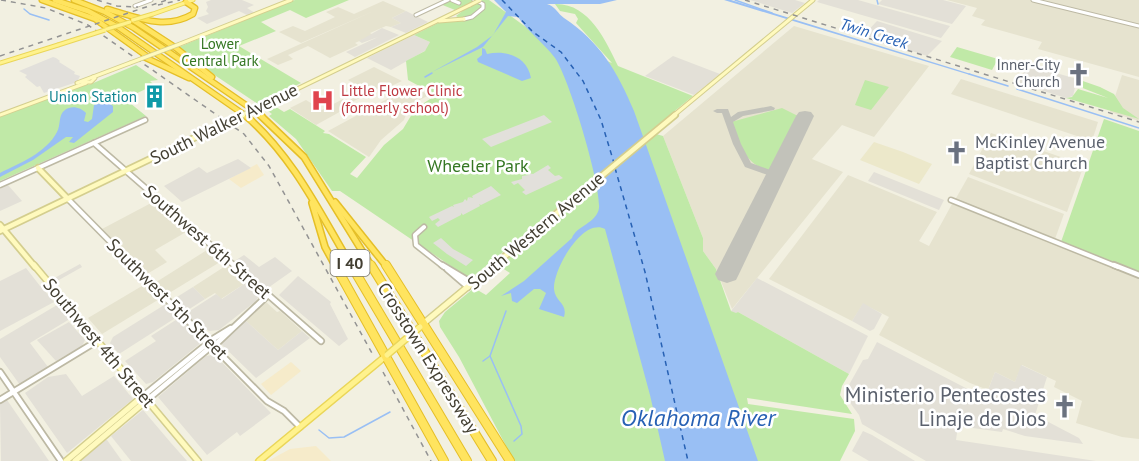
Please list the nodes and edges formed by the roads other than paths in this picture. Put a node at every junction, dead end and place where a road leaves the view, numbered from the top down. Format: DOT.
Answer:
graph roads {
  1 [pos="42,0"];
  2 [pos="55,0"];
  3 [pos="74,0"];
  4 [pos="151,0"];
  5 [pos="193,0"];
  6 [pos="291,0"];
  7 [pos="450,0"];
  8 [pos="474,0"];
  9 [pos="480,0"];
  10 [pos="813,0"];
  11 [pos="1033,0"];
  12 [pos="186,2"];
  13 [pos="459,3"];
  14 [pos="90,5"];
  15 [pos="135,6"];
  16 [pos="455,12"];
  17 [pos="416,15"];
  18 [pos="464,19"];
  19 [pos="133,20"];
  20 [pos="436,21"];
  21 [pos="1138,27"];
  22 [pos="106,30"];
  23 [pos="148,57"];
  24 [pos="0,63"];
  25 [pos="198,82"];
  26 [pos="226,89"];
  27 [pos="0,115"];
  28 [pos="145,120"];
  29 [pos="94,143"];
  30 [pos="38,168"];
  31 [pos="126,171"];
  32 [pos="0,185"];
  33 [pos="309,192"];
  34 [pos="326,193"];
  35 [pos="68,199"];
  36 [pos="951,200"];
  37 [pos="424,227"];
  38 [pos="1,228"];
  39 [pos="1139,275"];
  40 [pos="470,285"];
  41 [pos="268,295"];
  42 [pos="422,325"];
  43 [pos="231,328"];
  44 [pos="97,341"];
  45 [pos="321,341"];
  46 [pos="209,342"];
  47 [pos="214,347"];
  48 [pos="386,355"];
  49 [pos="0,372"];
  50 [pos="14,392"];
  51 [pos="145,398"];
  52 [pos="0,400"];
  53 [pos="300,427"];
  54 [pos="61,461"];
  55 [pos="66,461"];
  56 [pos="75,461"];
  57 [pos="198,461"];
  58 [pos="259,461"];
  59 [pos="444,461"];
  60 [pos="467,461"];
  61 [pos="492,461"];
  62 [pos="510,461"];
  1 -- 23 [label="highway"];
  2 -- 25 [label="highway, Crosstown Expressway / I 40"];
  3 -- 14 [label="highway, Crosstown Expressway / I 40"];
  4 -- 15 [label="street"];
  5 -- 12 [label="main road"];
  6 -- 23 [label="main road, bridge"];
  7 -- 13 [label="street"];
  7 -- 17 [label="street"];
  8 -- 18 [label="street"];
  9 -- 16 [label="main road, South Walker Avenue, bridge"];
  10 -- 40 [label="main road, South Western Avenue"];
  11 -- 21 [label="street"];
  12 -- 14 [label="highway"];
  12 -- 19 [label="main road, bridge"];
  14 -- 26 [label="highway, Crosstown Expressway / I 40"];
  16 -- 18 [label="main road"];
  16 -- 20 [label="main road, South Walker Avenue"];
  18 -- 20 [label="main road"];
  19 -- 22 [label="main road, bridge"];
  19 -- 26 [label="highway"];
  20 -- 31 [label="main road, South Walker Avenue, bridge"];
  22 -- 24 [label="main road, bridge"];
  22 -- 25 [label="highway"];
  23 -- 27 [label="main road, bridge"];
  25 -- 33 [label="highway, Crosstown Expressway / I 40"];
  26 -- 34 [label="highway, Crosstown Expressway / I 40"];
  28 -- 29 [label="street"];
  29 -- 30 [label="street"];
  29 -- 31 [label="street, Southwest 6th Street"];
  30 -- 32 [label="street"];
  30 -- 35 [label="main road, Southwest 5th Street"];
  31 -- 35 [label="main road, South Walker Avenue"];
  31 -- 41 [label="street, Southwest 6th Street"];
  33 -- 48 [label="highway"];
  33 -- 60 [label="highway, Crosstown Expressway / I 40"];
  34 -- 42 [label="highway"];
  34 -- 61 [label="highway, Crosstown Expressway / I 40"];
  35 -- 38 [label="main road, South Walker Avenue"];
  35 -- 46 [label="street, Southwest 5th Street"];
  36 -- 39 [label="street"];
  37 -- 40 [label="street"];
  38 -- 44 [label="main road, Southwest 4th Street"];
  40 -- 42 [label="main road, South Western Avenue"];
  41 -- 43 [label="street"];
  41 -- 45 [label="street, Southwest 6th Street"];
  42 -- 48 [label="main road, South Western Avenue, bridge"];
  42 -- 62 [label="highway"];
  43 -- 46 [label="street"];
  43 -- 47 [label="street"];
  44 -- 50 [label="street"];
  44 -- 51 [label="main road, Southwest 4th Street"];
  46 -- 47 [label="street, Southwest 5th Street"];
  46 -- 51 [label="street"];
  47 -- 53 [label="street, Southwest 5th Street"];
  48 -- 53 [label="main road, South Western Avenue"];
  48 -- 59 [label="highway"];
  49 -- 50 [label="street"];
  50 -- 52 [label="street"];
  50 -- 54 [label="street"];
  51 -- 55 [label="main road"];
  51 -- 56 [label="main road"];
  51 -- 57 [label="main road, Southwest 4th Street"];
  53 -- 58 [label="main road, South Western Avenue"];
}
